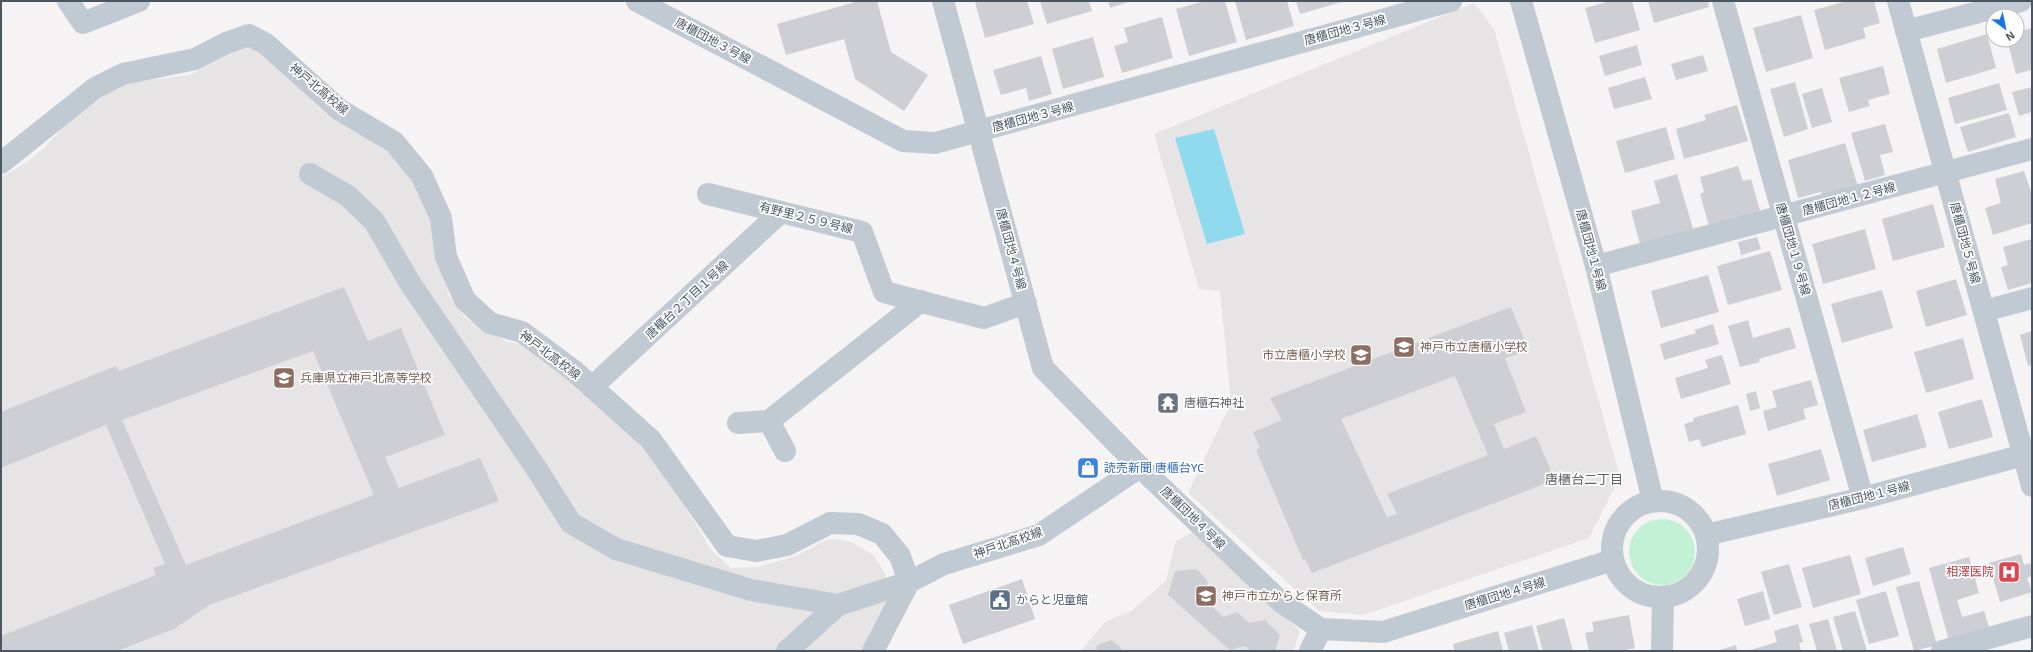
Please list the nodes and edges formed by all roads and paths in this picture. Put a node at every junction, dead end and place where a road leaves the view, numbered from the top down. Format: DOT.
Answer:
graph roads {
  1 [pos="68,1"];
  2 [pos="139,1"];
  3 [pos="637,1"];
  4 [pos="943,1"];
  5 [pos="1451,1"];
  6 [pos="1521,1"];
  7 [pos="1723,1"];
  8 [pos="1898,1"];
  9 [pos="2021,1"];
  10 [pos="1906,31"];
  11 [pos="979,132"];
  12 [pos="2032,149"];
  13 [pos="1,163"];
  14 [pos="1946,173"];
  15 [pos="310,174"];
  16 [pos="708,194"];
  17 [pos="781,212"];
  18 [pos="1784,216"];
  19 [pos="1596,266"];
  20 [pos="2032,298"];
  21 [pos="921,301"];
  22 [pos="1026,303"];
  23 [pos="1984,310"];
  24 [pos="592,387"];
  25 [pos="769,421"];
  26 [pos="738,424"];
  27 [pos="785,451"];
  28 [pos="2028,455"];
  29 [pos="1140,467"];
  30 [pos="2032,486"];
  31 [pos="1863,498"];
  32 [pos="1653,501"];
  33 [pos="1706,535"];
  34 [pos="1613,560"];
  35 [pos="910,582"];
  36 [pos="1663,597"];
  37 [pos="838,605"];
  38 [pos="2032,626"];
  39 [pos="1321,629"];
  40 [pos="786,651"];
  41 [pos="873,651"];
  42 [pos="1310,651"];
  43 [pos="1662,651"];
  44 [pos="1942,651"];
  1 -- 2 [label="street"];
  3 -- 11 [label="street, 唐櫃団地３号線"];
  4 -- 11 [label="street, 唐櫃団地４号線"];
  5 -- 11 [label="street, 唐櫃団地３号線"];
  6 -- 19 [label="street, 唐櫃団地１号線"];
  7 -- 18 [label="street, 唐櫃団地１９号線"];
  8 -- 10 [label="street, 唐櫃団地５号線"];
  9 -- 10 [label="street"];
  10 -- 14 [label="street, 唐櫃団地５号線"];
  11 -- 22 [label="street, 唐櫃団地４号線"];
  12 -- 14 [label="street, 唐櫃団地１２号線"];
  13 -- 24 [label="street, 神戸北高校線"];
  14 -- 18 [label="street, 唐櫃団地１２号線"];
  14 -- 23 [label="street, 唐櫃団地５号線"];
  15 -- 37 [label="street"];
  16 -- 17 [label="street, 有野里２５９号線"];
  17 -- 21 [label="street, 有野里２５９号線"];
  17 -- 24 [label="street, 唐櫃台２丁目１号線"];
  18 -- 19 [label="street, 唐櫃団地１２号線"];
  18 -- 31 [label="street, 唐櫃団地１９号線"];
  19 -- 32 [label="street, 唐櫃団地１号線"];
  20 -- 23 [label="street"];
  21 -- 22 [label="street, 有野里２５９号線"];
  21 -- 25 [label="street"];
  22 -- 29 [label="street, 唐櫃団地４号線"];
  23 -- 28 [label="street, 唐櫃団地５号線"];
  24 -- 35 [label="street, 神戸北高校線"];
  25 -- 26 [label="street"];
  25 -- 27 [label="street"];
  28 -- 30 [label="street, 唐櫃団地５号線"];
  28 -- 31 [label="street, 唐櫃団地１号線"];
  29 -- 35 [label="street, 神戸北高校線"];
  29 -- 39 [label="street, 唐櫃団地４号線"];
  31 -- 33 [label="street, 唐櫃団地１号線"];
  32 -- 33 [label="street"];
  32 -- 34 [label="street"];
  33 -- 36 [label="street"];
  34 -- 36 [label="street"];
  34 -- 39 [label="street, 唐櫃団地４号線"];
  35 -- 37 [label="street"];
  35 -- 41 [label="street"];
  36 -- 43 [label="street"];
  37 -- 40 [label="street"];
  38 -- 44 [label="street"];
  39 -- 42 [label="street"];
}
